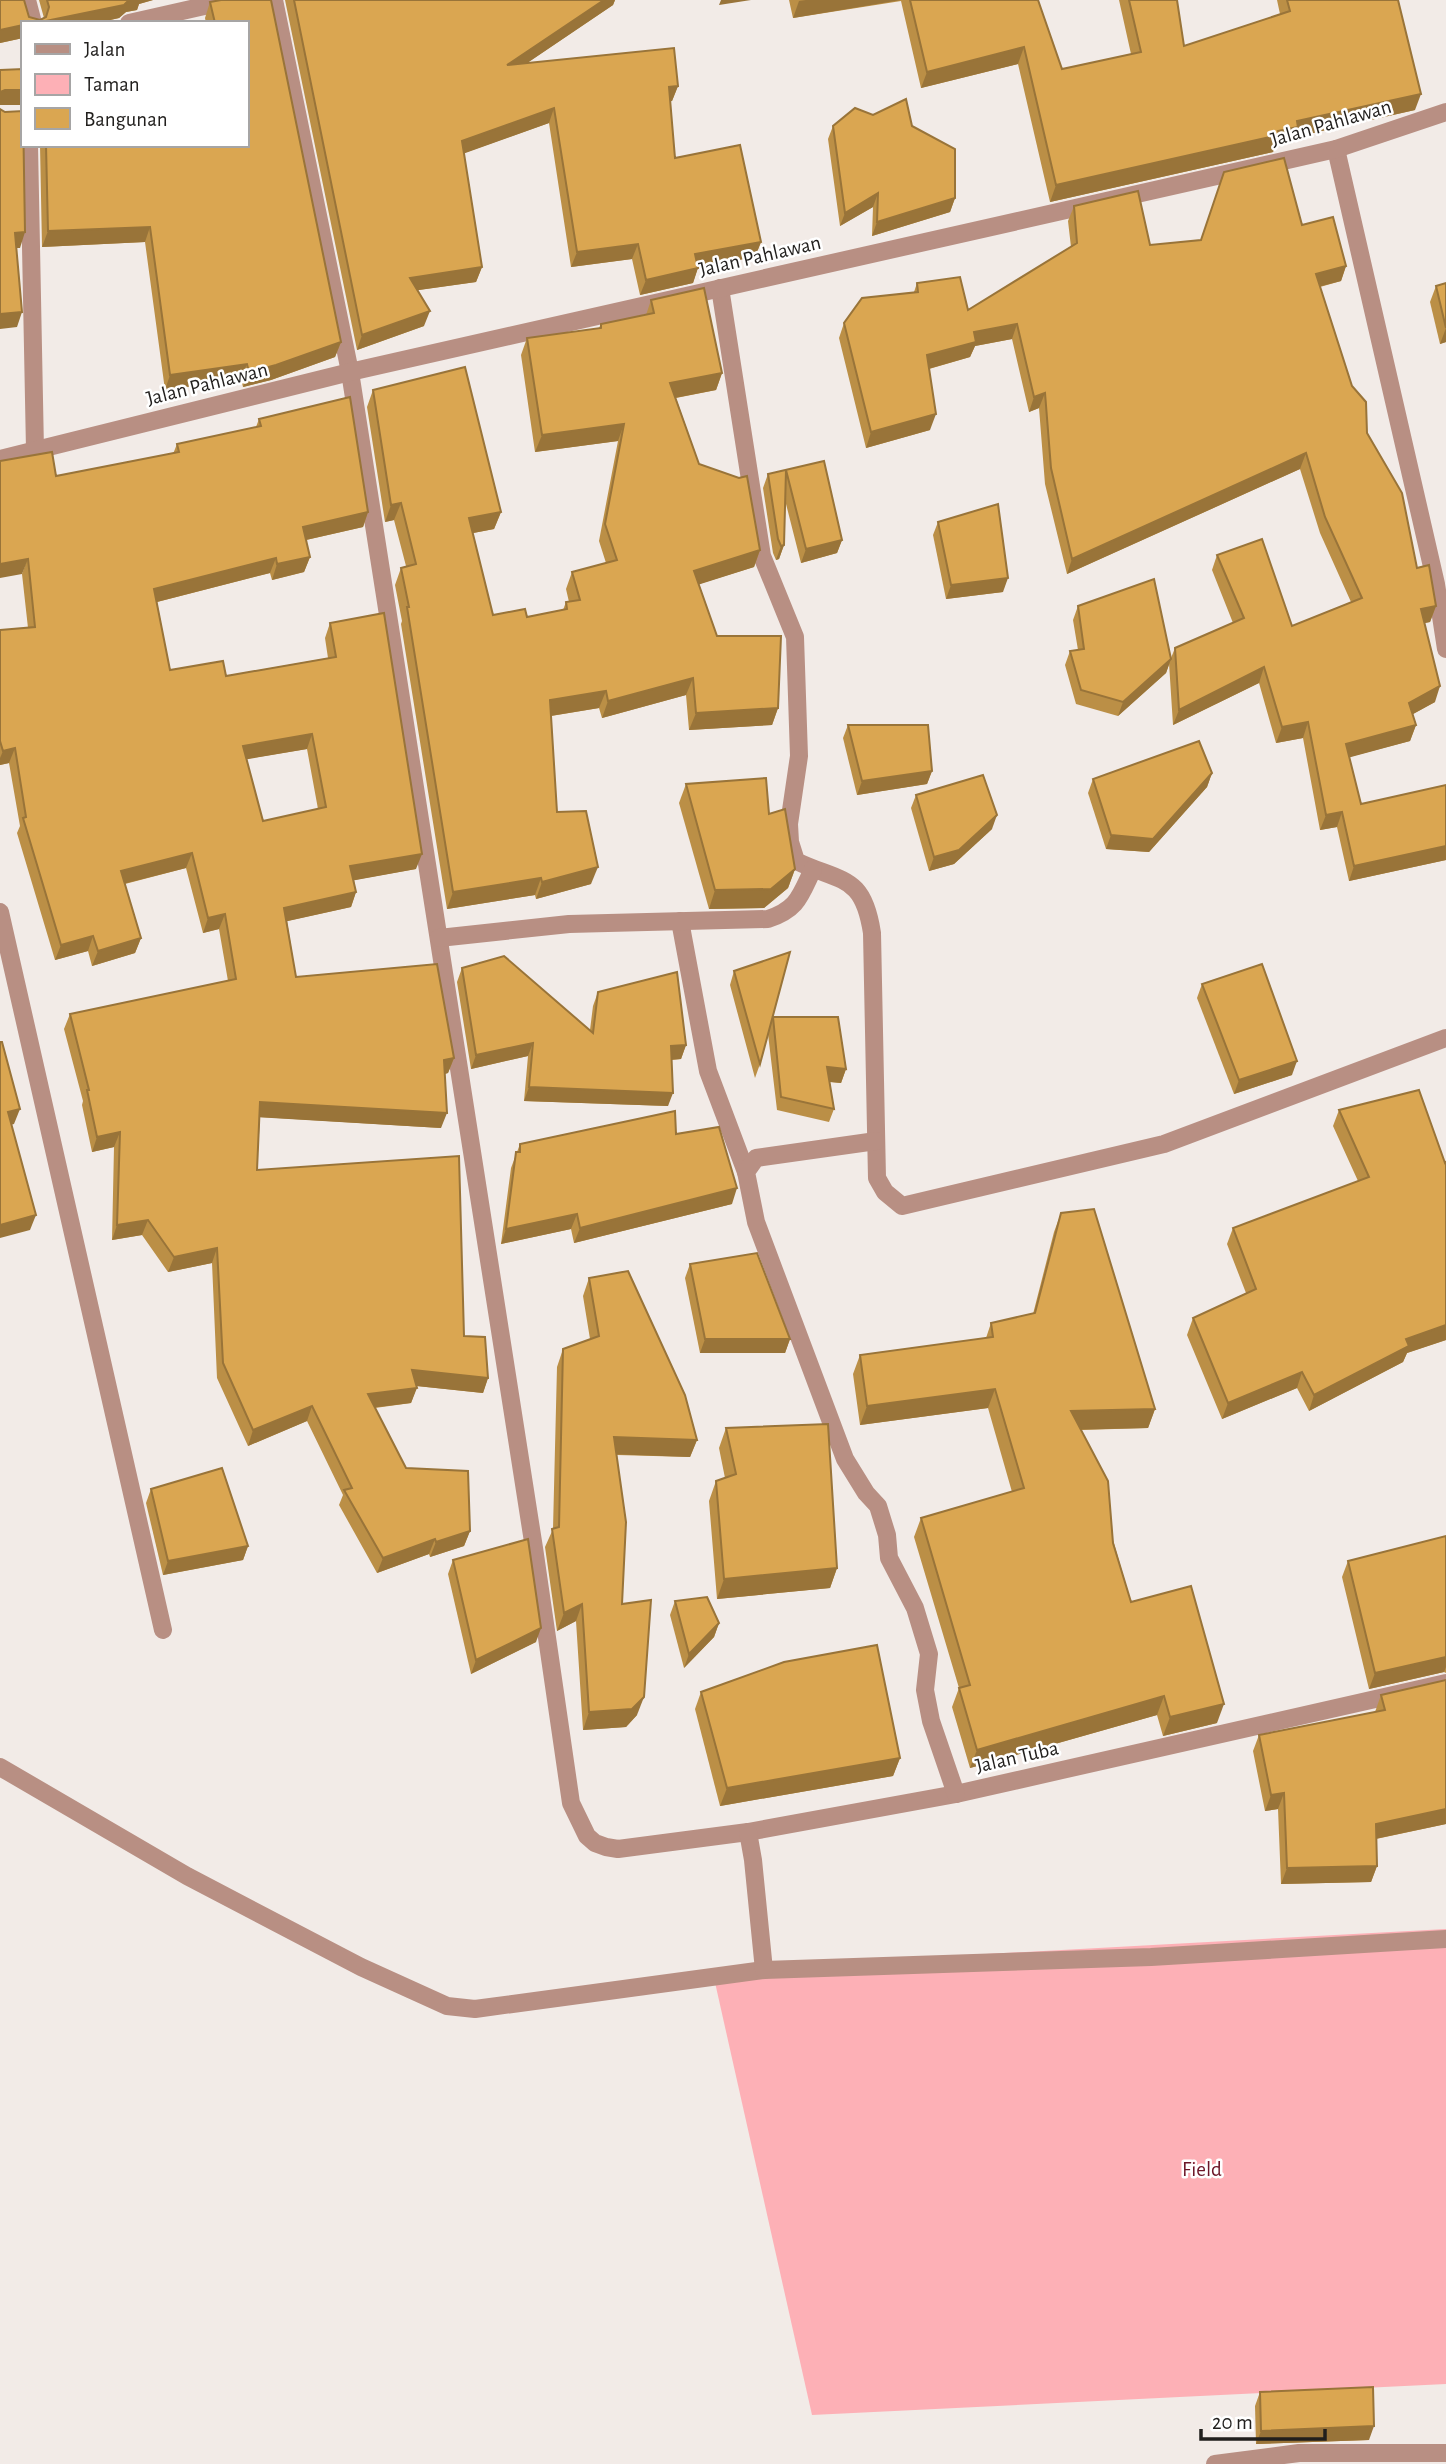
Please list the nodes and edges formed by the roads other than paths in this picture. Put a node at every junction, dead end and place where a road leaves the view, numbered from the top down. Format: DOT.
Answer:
graph roads {
  1 [pos="27,0"];
  2 [pos="230,0"];
  3 [pos="274,0"];
  4 [pos="32,21"];
  5 [pos="138,21"];
  6 [pos="1446,112"];
  7 [pos="29,147"];
  8 [pos="1336,149"];
  9 [pos="719,288"];
  10 [pos="350,372"];
  11 [pos="35,450"];
  12 [pos="0,459"];
  13 [pos="1446,649"];
  14 [pos="813,869"];
  15 [pos="0,912"];
  16 [pos="680,920"];
  17 [pos="439,938"];
  18 [pos="9,994"];
  19 [pos="1446,1038"];
  20 [pos="876,1141"];
  21 [pos="746,1172"];
  22 [pos="163,1630"];
  23 [pos="1446,1683"];
  24 [pos="0,1767"];
  25 [pos="956,1794"];
  26 [pos="748,1832"];
  27 [pos="1446,1940"];
  28 [pos="764,1963"];
  29 [pos="1446,2453"];
  30 [pos="1214,2464"];
  1 -- 4 [label="street"];
  2 -- 5 [label="street"];
  3 -- 10 [label="street"];
  6 -- 8 [label="street, Jalan Pahlawan"];
  7 -- 11 [label="street"];
  8 -- 9 [label="street, Jalan Pahlawan"];
  8 -- 13 [label="street"];
  9 -- 10 [label="street, Jalan Pahlawan"];
  9 -- 14 [label="street"];
  10 -- 11 [label="street, Jalan Pahlawan"];
  10 -- 17 [label="street"];
  11 -- 12 [label="street, Jalan Pahlawan"];
  14 -- 16 [label="street"];
  14 -- 20 [label="street"];
  15 -- 18 [label="street"];
  16 -- 17 [label="street"];
  16 -- 21 [label="street"];
  17 -- 26 [label="street, Jalan Tuba"];
  18 -- 22 [label="street"];
  19 -- 20 [label="street"];
  20 -- 21 [label="street"];
  21 -- 25 [label="street"];
  23 -- 25 [label="street, Jalan Tuba"];
  24 -- 28 [label="street"];
  25 -- 26 [label="street, Jalan Tuba"];
  26 -- 28 [label="street"];
  27 -- 28 [label="street"];
  29 -- 30 [label="street"];
}
